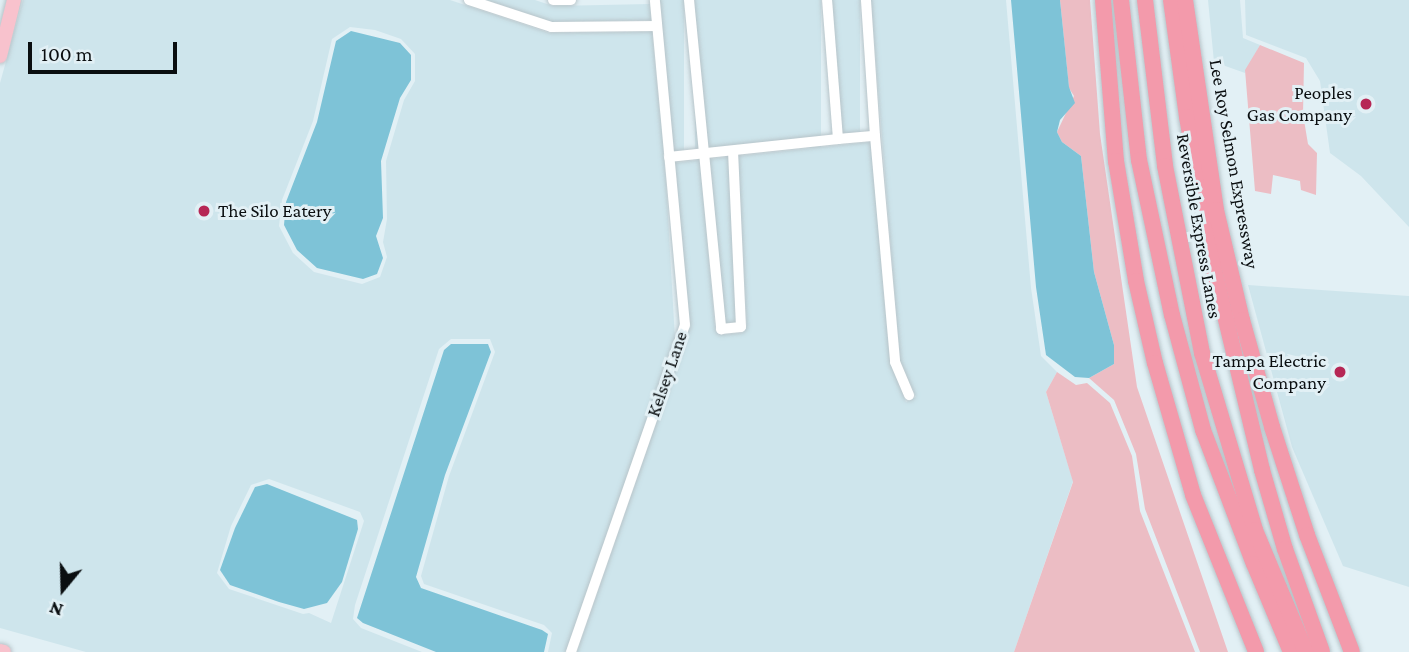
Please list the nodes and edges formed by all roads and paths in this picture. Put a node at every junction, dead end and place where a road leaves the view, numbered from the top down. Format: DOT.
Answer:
graph roads {
  1 [pos="8,0"];
  2 [pos="14,0"];
  3 [pos="469,0"];
  4 [pos="553,0"];
  5 [pos="571,0"];
  6 [pos="655,0"];
  7 [pos="689,0"];
  8 [pos="827,0"];
  9 [pos="866,0"];
  10 [pos="1103,0"];
  11 [pos="1121,0"];
  12 [pos="1144,0"];
  13 [pos="1171,0"];
  14 [pos="1185,0"];
  15 [pos="8,23"];
  16 [pos="657,26"];
  17 [pos="0,56"];
  18 [pos="876,136"];
  19 [pos="838,139"];
  20 [pos="733,151"];
  21 [pos="704,154"];
  22 [pos="669,158"];
  23 [pos="909,395"];
  24 [pos="571,652"];
  25 [pos="1256,652"];
  26 [pos="1291,652"];
  27 [pos="1306,652"];
  28 [pos="1322,652"];
  29 [pos="1352,652"];
  1 -- 15 [label="main road"];
  2 -- 15 [label="main road"];
  3 -- 16 [label="street"];
  4 -- 5 [label="street"];
  6 -- 16 [label="street, Kelsey Lane"];
  7 -- 21 [label="street"];
  8 -- 19 [label="street"];
  9 -- 18 [label="street"];
  10 -- 25 [label="highway"];
  11 -- 26 [label="highway"];
  12 -- 27 [label="highway, Reversible Express Lanes"];
  13 -- 28 [label="highway"];
  14 -- 29 [label="highway, Lee Roy Selmon Expressway"];
  15 -- 17 [label="main road"];
  16 -- 22 [label="street, Kelsey Lane"];
  18 -- 19 [label="street"];
  18 -- 23 [label="street"];
  19 -- 20 [label="street"];
  20 -- 21 [label="street"];
  20 -- 21 [label="street"];
  21 -- 22 [label="street"];
  22 -- 24 [label="street, Kelsey Lane"];
}
